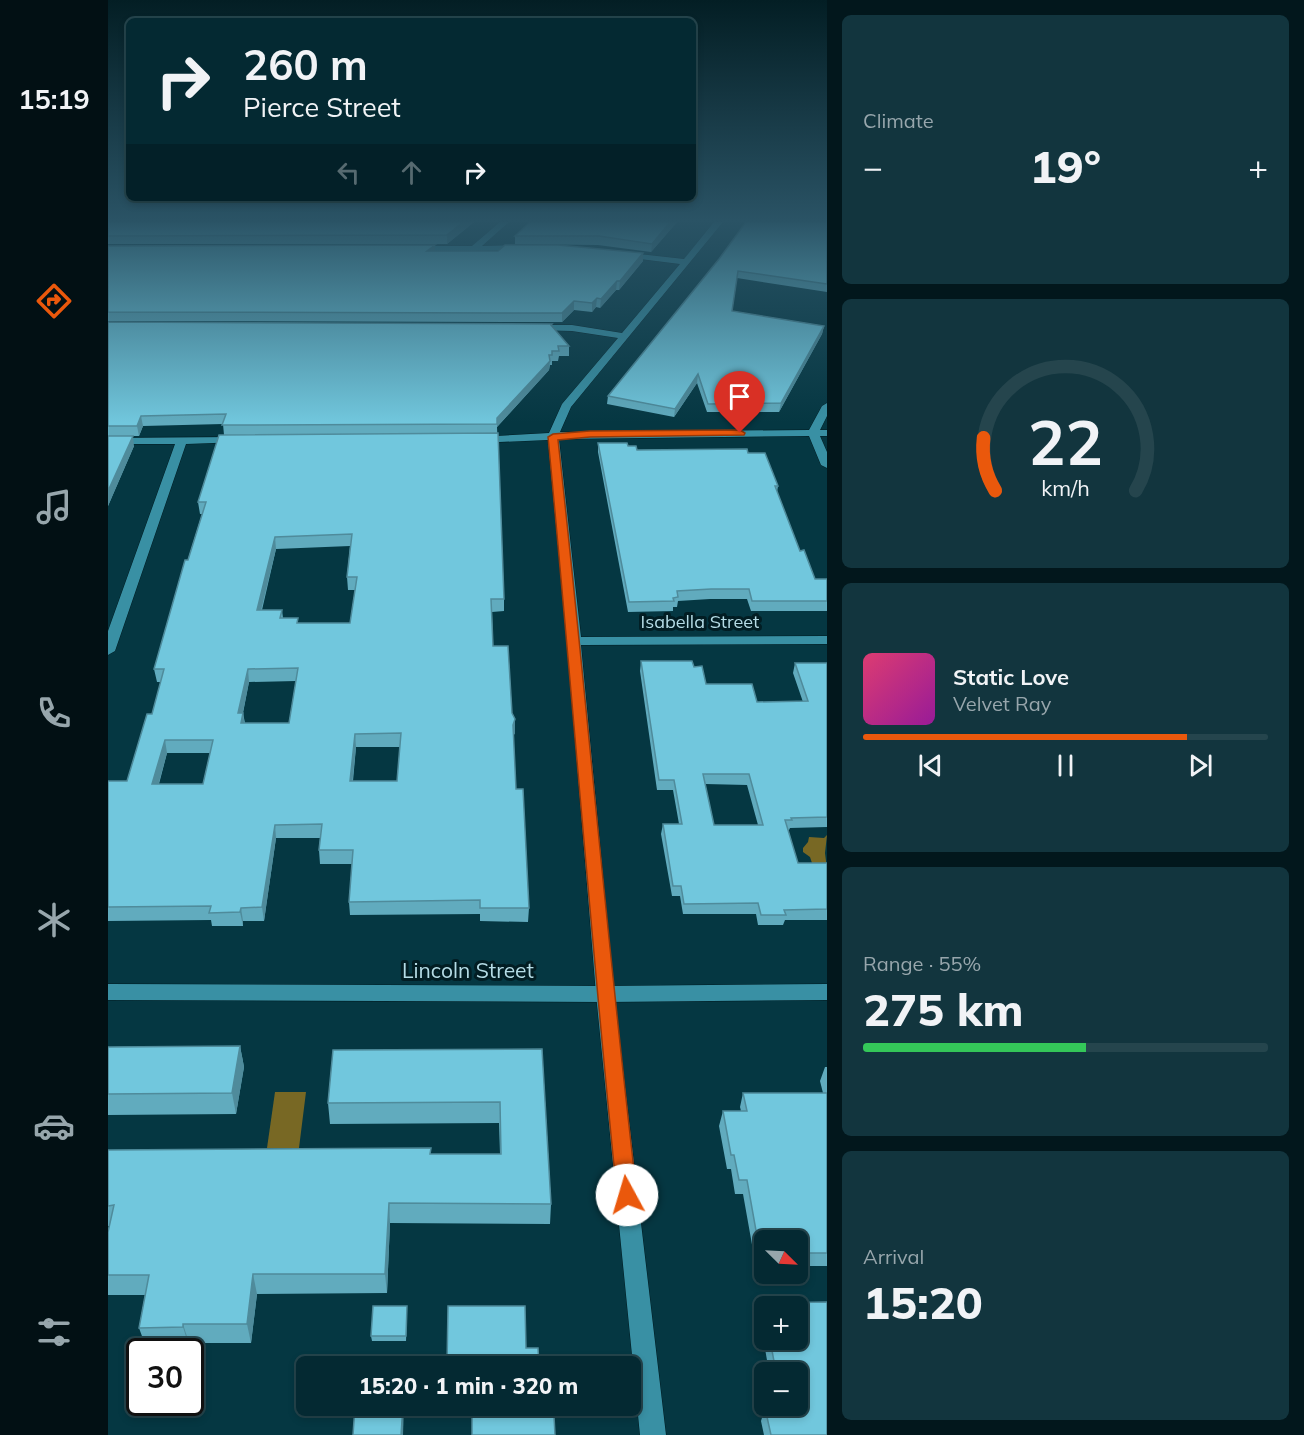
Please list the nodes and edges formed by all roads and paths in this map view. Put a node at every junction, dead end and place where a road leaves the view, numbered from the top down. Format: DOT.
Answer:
graph roads {
  1 [pos="664,289"];
  2 [pos="520,327"];
  3 [pos="625,336"];
  4 [pos="827,406"];
  5 [pos="813,433"];
  6 [pos="827,433"];
  7 [pos="553,437"];
  8 [pos="182,440"];
  9 [pos="254,440"];
  10 [pos="465,440"];
  11 [pos="108,441"];
  12 [pos="827,465"];
  13 [pos="827,640"];
  14 [pos="574,641"];
  15 [pos="108,651"];
  16 [pos="108,992"];
  17 [pos="827,992"];
  18 [pos="605,994"];
  19 [pos="653,1435"];
  1 -- 3 [label="street"];
  2 -- 3 [label="street"];
  3 -- 7 [label="street"];
  4 -- 5 [label="street"];
  5 -- 6 [label="street"];
  5 -- 7 [label="street"];
  5 -- 12 [label="street"];
  7 -- 10 [label="street"];
  7 -- 14 [label="street"];
  8 -- 9 [label="street"];
  8 -- 11 [label="street"];
  8 -- 15 [label="street"];
  13 -- 14 [label="street, Isabella Street"];
  14 -- 18 [label="street"];
  16 -- 18 [label="street, Lincoln Street"];
  17 -- 18 [label="street, Lincoln Street"];
  18 -- 19 [label="street"];
}
